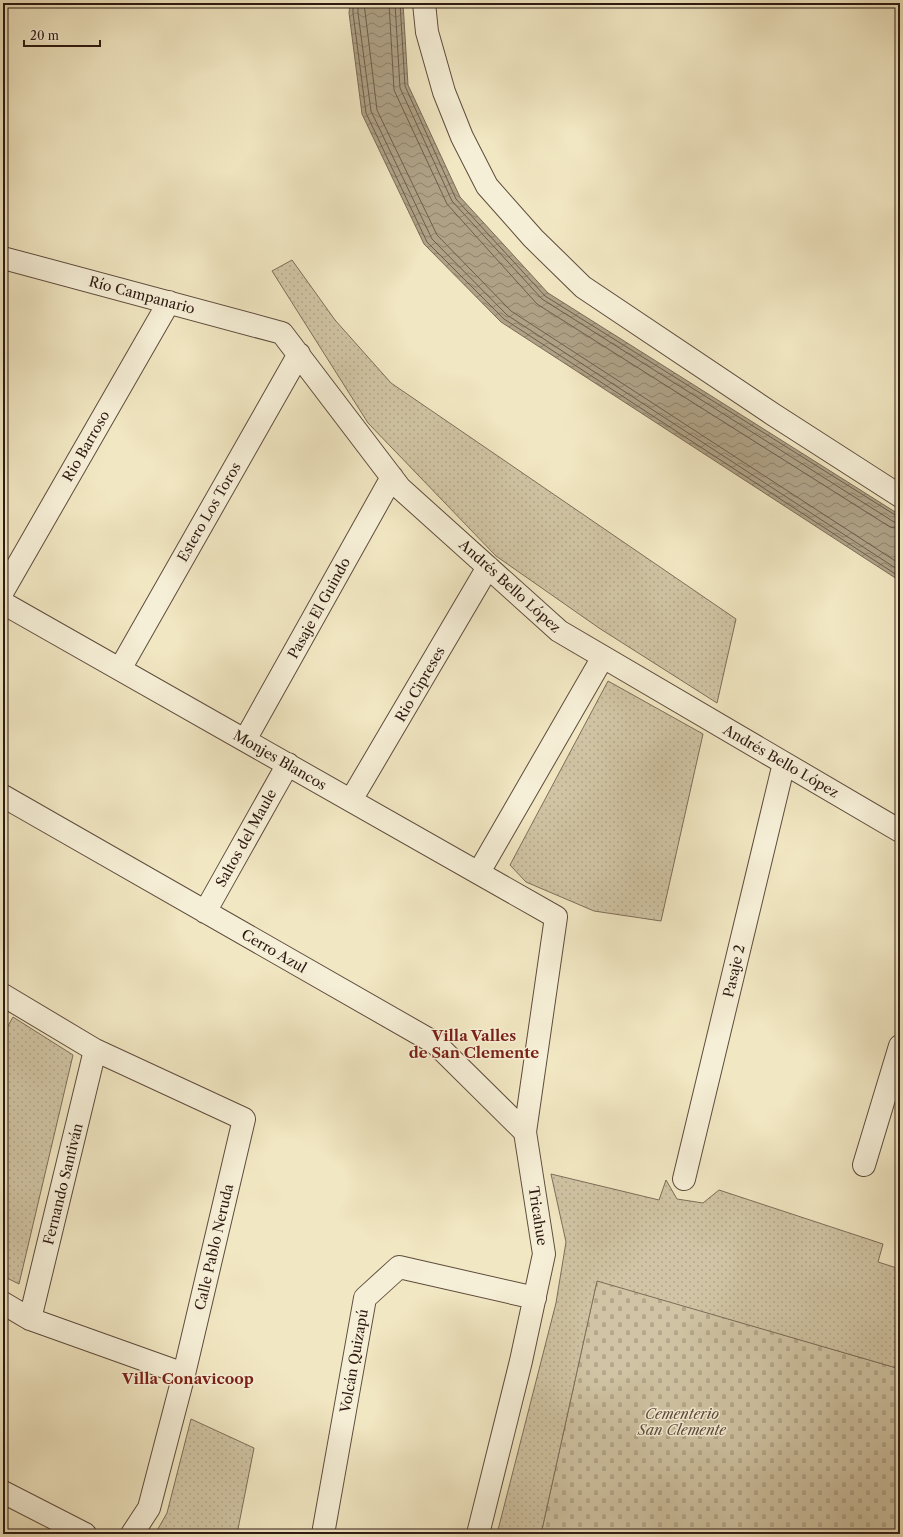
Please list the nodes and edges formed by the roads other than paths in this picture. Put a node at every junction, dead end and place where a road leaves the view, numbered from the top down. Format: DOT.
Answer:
graph roads {
  1 [pos="424,3"];
  2 [pos="3,258"];
  3 [pos="169,302"];
  4 [pos="282,333"];
  5 [pos="299,354"];
  6 [pos="392,477"];
  7 [pos="900,496"];
  8 [pos="488,567"];
  9 [pos="3,591"];
  10 [pos="3,603"];
  11 [pos="603,657"];
  12 [pos="120,669"];
  13 [pos="245,740"];
  14 [pos="784,763"];
  15 [pos="288,764"];
  16 [pos="3,796"];
  17 [pos="351,800"];
  18 [pos="900,831"];
  19 [pos="479,872"];
  20 [pos="205,912"];
  21 [pos="556,916"];
  22 [pos="3,995"];
  23 [pos="900,1046"];
  24 [pos="95,1050"];
  25 [pos="525,1132"];
  26 [pos="864,1165"];
  27 [pos="684,1179"];
  28 [pos="534,1298"];
  29 [pos="3,1303"];
  30 [pos="30,1319"];
  31 [pos="184,1374"];
  32 [pos="3,1492"];
  33 [pos="85,1534"];
  34 [pos="132,1534"];
  35 [pos="323,1534"];
  36 [pos="478,1534"];
  1 -- 7 [label="street"];
  2 -- 3 [label="street, Río Campanario"];
  3 -- 4 [label="street, Río Campanario"];
  3 -- 9 [label="street, Rio Barroso"];
  4 -- 5 [label="street, Andrés Bello López"];
  5 -- 6 [label="street, Andrés Bello López"];
  5 -- 12 [label="street, Estero Los Toros"];
  6 -- 8 [label="street, Andrés Bello López"];
  6 -- 13 [label="street, Pasaje El Guindo"];
  8 -- 11 [label="street, Andrés Bello López"];
  8 -- 17 [label="street, Rio Cipreses"];
  10 -- 12 [label="street, Monjes Blancos"];
  11 -- 14 [label="street, Andrés Bello López"];
  11 -- 19 [label="street"];
  12 -- 13 [label="street, Monjes Blancos"];
  13 -- 15 [label="street, Monjes Blancos"];
  14 -- 18 [label="street, Andrés Bello López"];
  14 -- 27 [label="street, Pasaje 2"];
  15 -- 17 [label="street, Monjes Blancos"];
  15 -- 20 [label="street, Saltos del Maule"];
  16 -- 20 [label="street, Cerro Azul"];
  17 -- 19 [label="street, Monjes Blancos"];
  19 -- 21 [label="street, Monjes Blancos"];
  20 -- 25 [label="street, Cerro Azul"];
  21 -- 25 [label="street, Tricahue"];
  22 -- 24 [label="street"];
  23 -- 26 [label="street"];
  24 -- 30 [label="street, Fernando Santiván"];
  24 -- 31 [label="street, Calle Pablo Neruda"];
  25 -- 28 [label="street, Tricahue"];
  28 -- 35 [label="street, Volcán Quizapú"];
  28 -- 36 [label="street, Tricahue"];
  29 -- 30 [label="street"];
  30 -- 31 [label="street"];
  31 -- 34 [label="street, Calle Pablo Neruda"];
  32 -- 33 [label="street"];
}
